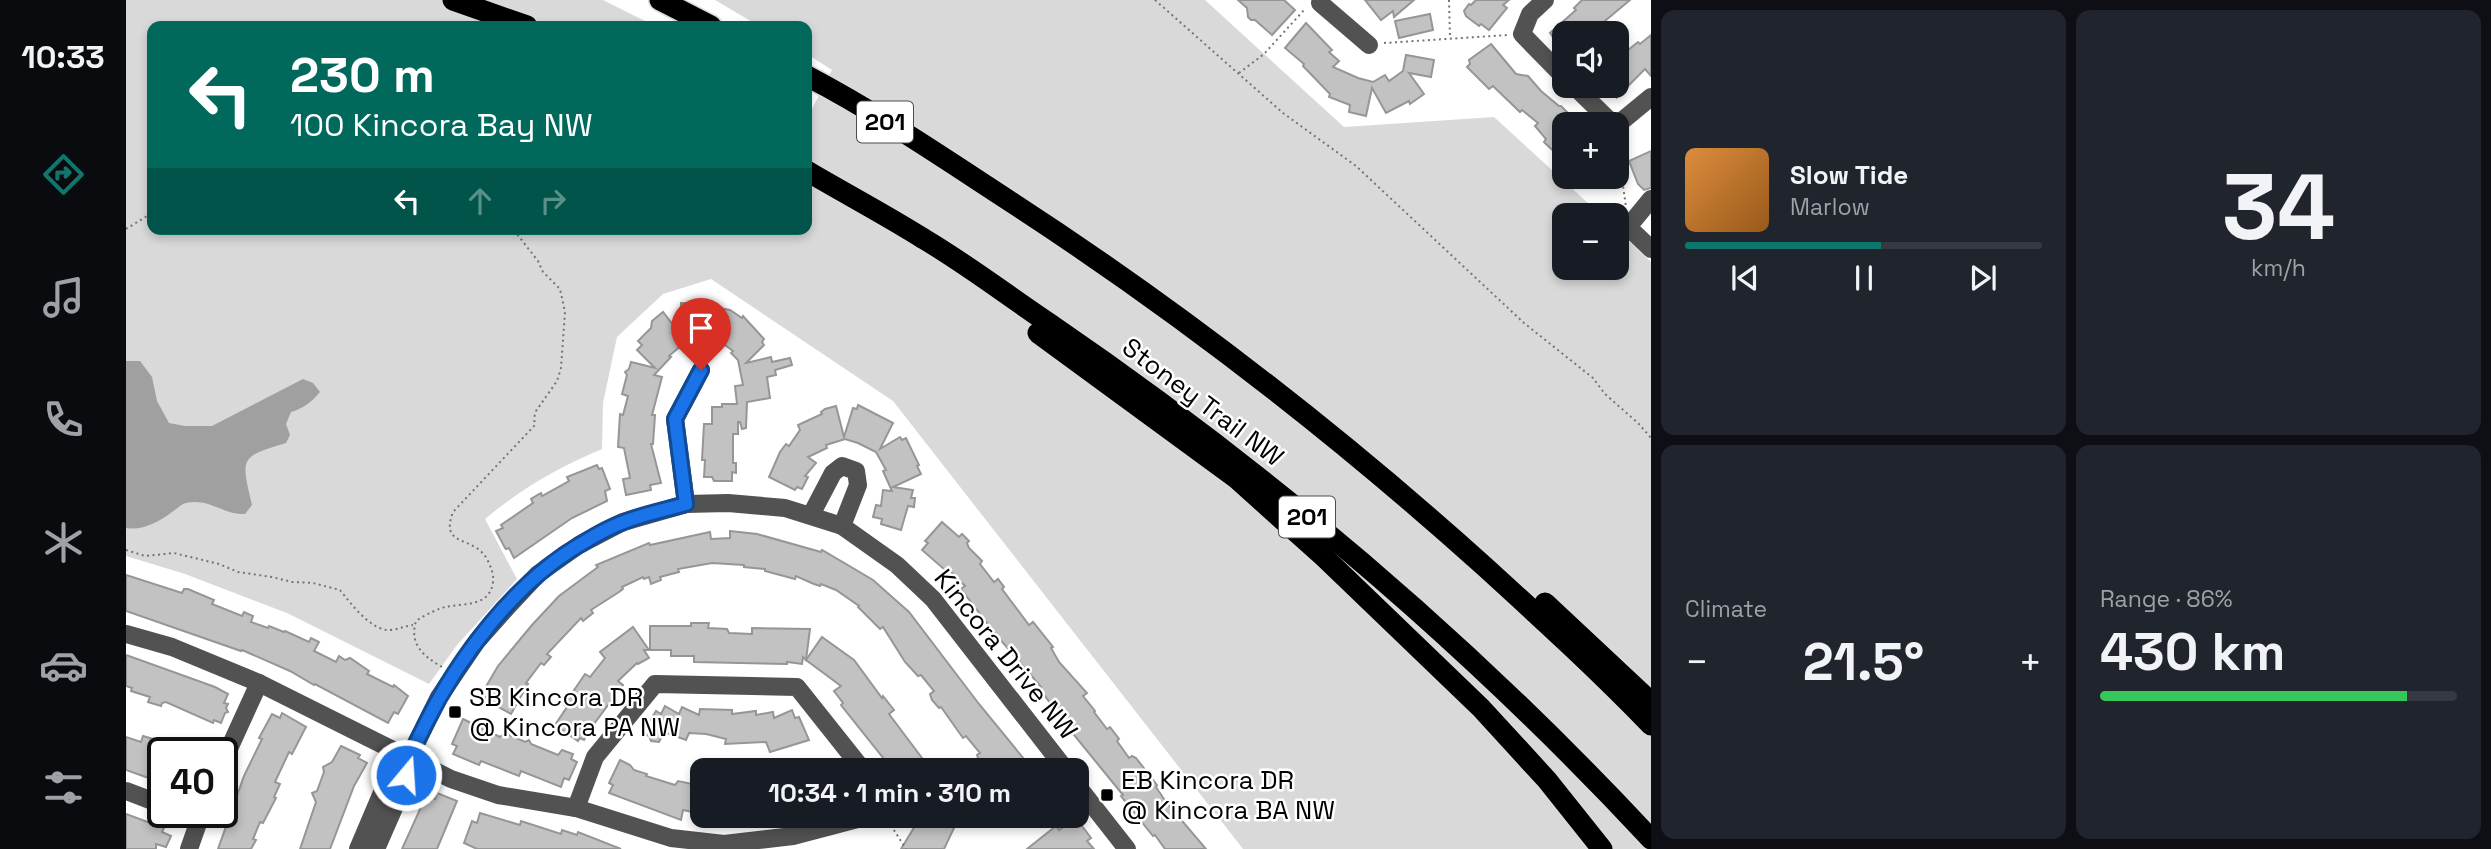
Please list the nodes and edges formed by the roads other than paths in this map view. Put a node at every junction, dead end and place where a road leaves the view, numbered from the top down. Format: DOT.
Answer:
graph roads {
  1 [pos="453,0"];
  2 [pos="479,0"];
  3 [pos="660,0"];
  4 [pos="687,0"];
  5 [pos="1545,0"];
  6 [pos="1320,1"];
  7 [pos="513,21"];
  8 [pos="526,21"];
  9 [pos="701,21"];
  10 [pos="722,21"];
  11 [pos="1369,45"];
  12 [pos="1552,65"];
  13 [pos="812,77"];
  14 [pos="1651,97"];
  15 [pos="1587,98"];
  16 [pos="1601,112"];
  17 [pos="1629,114"];
  18 [pos="812,174"];
  19 [pos="1651,198"];
  20 [pos="926,240"];
  21 [pos="1651,250"];
  22 [pos="701,370"];
  23 [pos="1393,485"];
  24 [pos="686,504"];
  25 [pos="811,515"];
  26 [pos="842,526"];
  27 [pos="126,634"];
  28 [pos="259,683"];
  29 [pos="1651,702"];
  30 [pos="1651,725"];
  31 [pos="234,737"];
  32 [pos="853,758"];
  33 [pos="1057,758"];
  34 [pos="408,760"];
  35 [pos="126,791"];
  36 [pos="147,798"];
  37 [pos="1089,801"];
  38 [pos="576,808"];
  39 [pos="192,828"];
  40 [pos="823,828"];
  41 [pos="1651,839"];
  42 [pos="189,849"];
  43 [pos="358,849"];
  44 [pos="376,849"];
  45 [pos="1127,849"];
  46 [pos="1602,849"];
  1 -- 7 [label="highway"];
  2 -- 8 [label="highway"];
  3 -- 9 [label="highway"];
  4 -- 10 [label="highway"];
  5 -- 12 [label="street"];
  6 -- 11 [label="street"];
  13 -- 23 [label="highway, Stoney Trail NW / 201"];
  14 -- 17 [label="street"];
  15 -- 16 [label="street"];
  18 -- 20 [label="highway, Stoney Trail NW / 201"];
  19 -- 21 [label="street"];
  20 -- 41 [label="highway, Stoney Trail NW / 201"];
  20 -- 46 [label="highway"];
  22 -- 24 [label="street"];
  23 -- 29 [label="highway"];
  23 -- 30 [label="highway, Stoney Trail NW / 201"];
  24 -- 25 [label="street, Kincora Drive NW"];
  24 -- 34 [label="street, Kincora Drive NW"];
  25 -- 26 [label="street, Kincora Drive NW"];
  25 -- 26 [label="street"];
  26 -- 33 [label="street, Kincora Drive NW"];
  27 -- 28 [label="street"];
  28 -- 31 [label="street"];
  28 -- 34 [label="street"];
  32 -- 38 [label="street"];
  34 -- 38 [label="street"];
  34 -- 43 [label="street, Kincora Drive NW"];
  34 -- 44 [label="street, Kincora Drive NW"];
  35 -- 36 [label="street"];
  37 -- 45 [label="street"];
  38 -- 40 [label="street"];
  39 -- 42 [label="street"];
}
